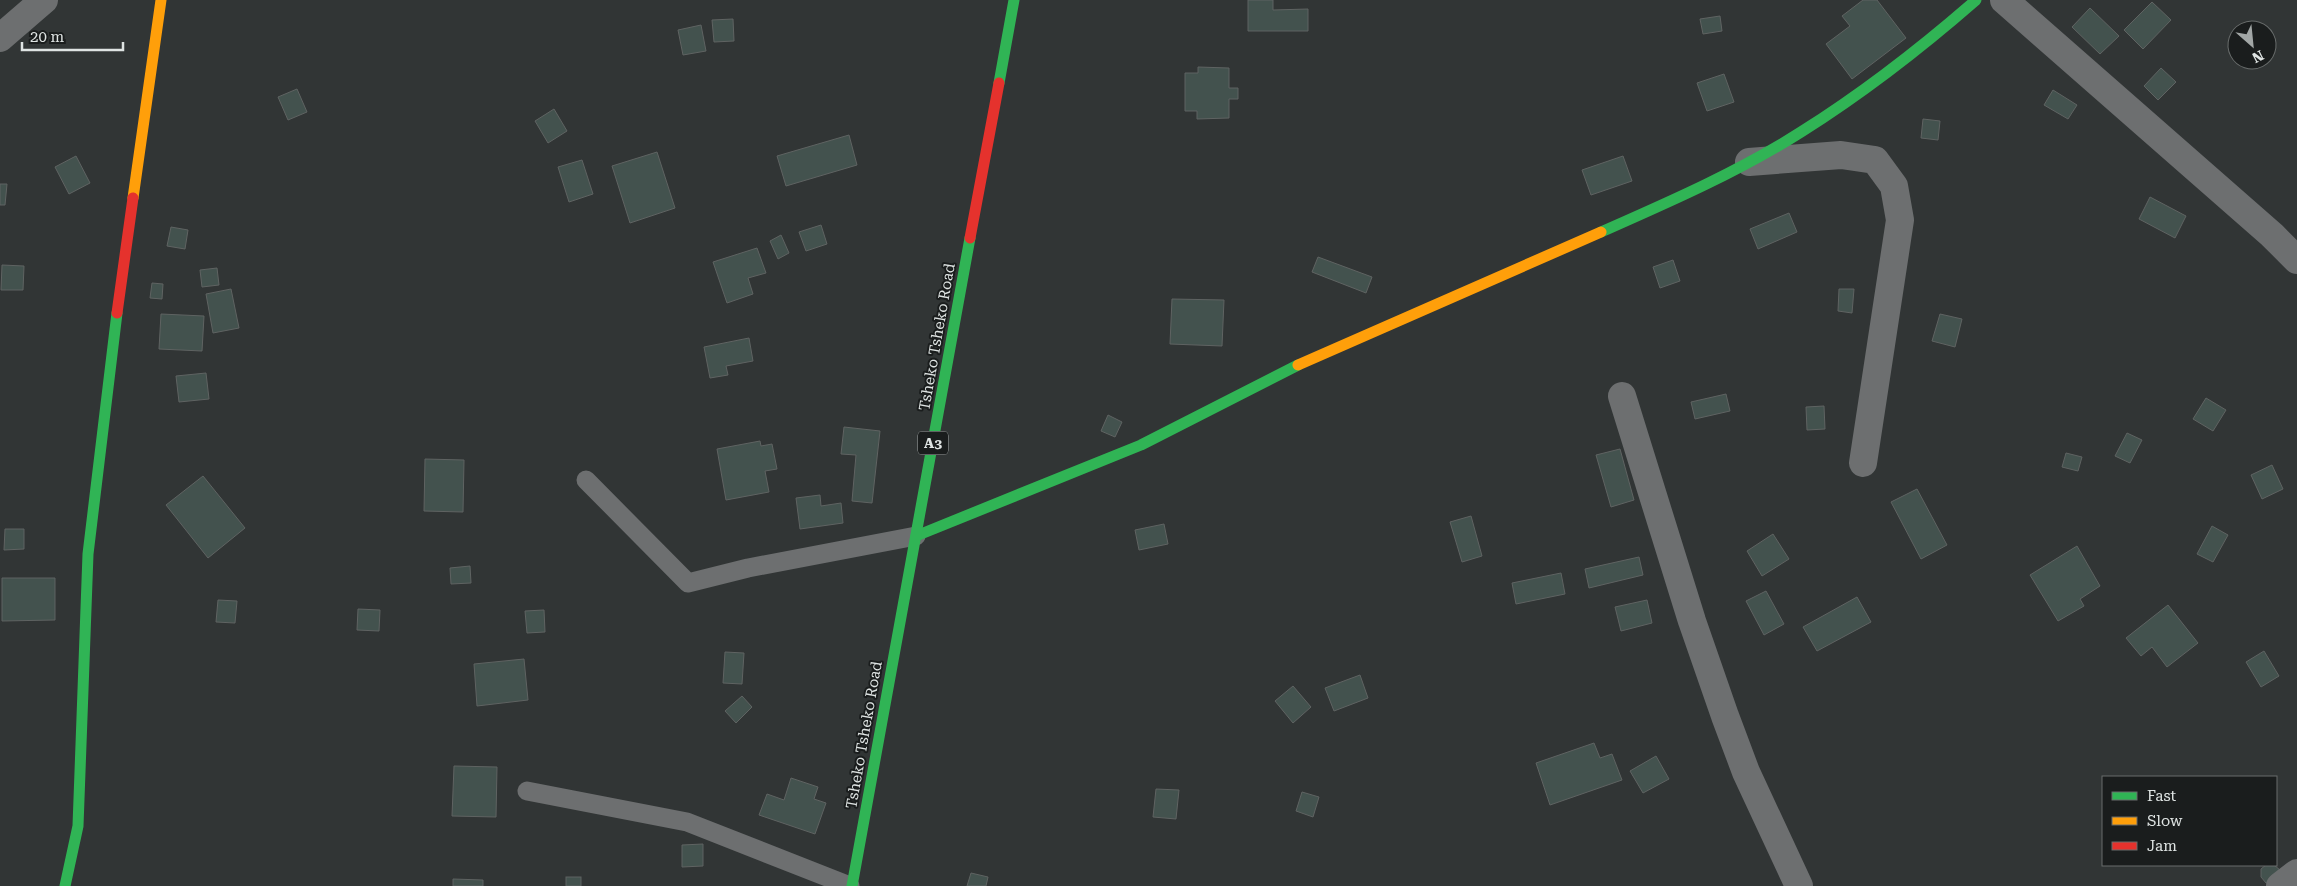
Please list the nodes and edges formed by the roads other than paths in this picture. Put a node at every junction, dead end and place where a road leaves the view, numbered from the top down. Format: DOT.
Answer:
graph roads {
  1 [pos="44,0"];
  2 [pos="161,0"];
  3 [pos="1014,0"];
  4 [pos="1976,0"];
  5 [pos="2004,0"];
  6 [pos="0,38"];
  7 [pos="1749,162"];
  8 [pos="2297,260"];
  9 [pos="1622,396"];
  10 [pos="1863,463"];
  11 [pos="586,480"];
  12 [pos="916,536"];
  13 [pos="528,791"];
  14 [pos="2297,873"];
  15 [pos="65,886"];
  16 [pos="851,886"];
  17 [pos="1799,886"];
  18 [pos="2280,886"];
  1 -- 6 [label="street"];
  2 -- 15 [label="main road"];
  3 -- 12 [label="main road, Tsheko Tsheko Road / A3"];
  4 -- 7 [label="main road"];
  5 -- 8 [label="street"];
  7 -- 10 [label="street"];
  7 -- 12 [label="main road"];
  9 -- 17 [label="street"];
  11 -- 12 [label="lane"];
  12 -- 16 [label="main road, Tsheko Tsheko Road / A3"];
  13 -- 16 [label="lane"];
  14 -- 18 [label="street"];
}
